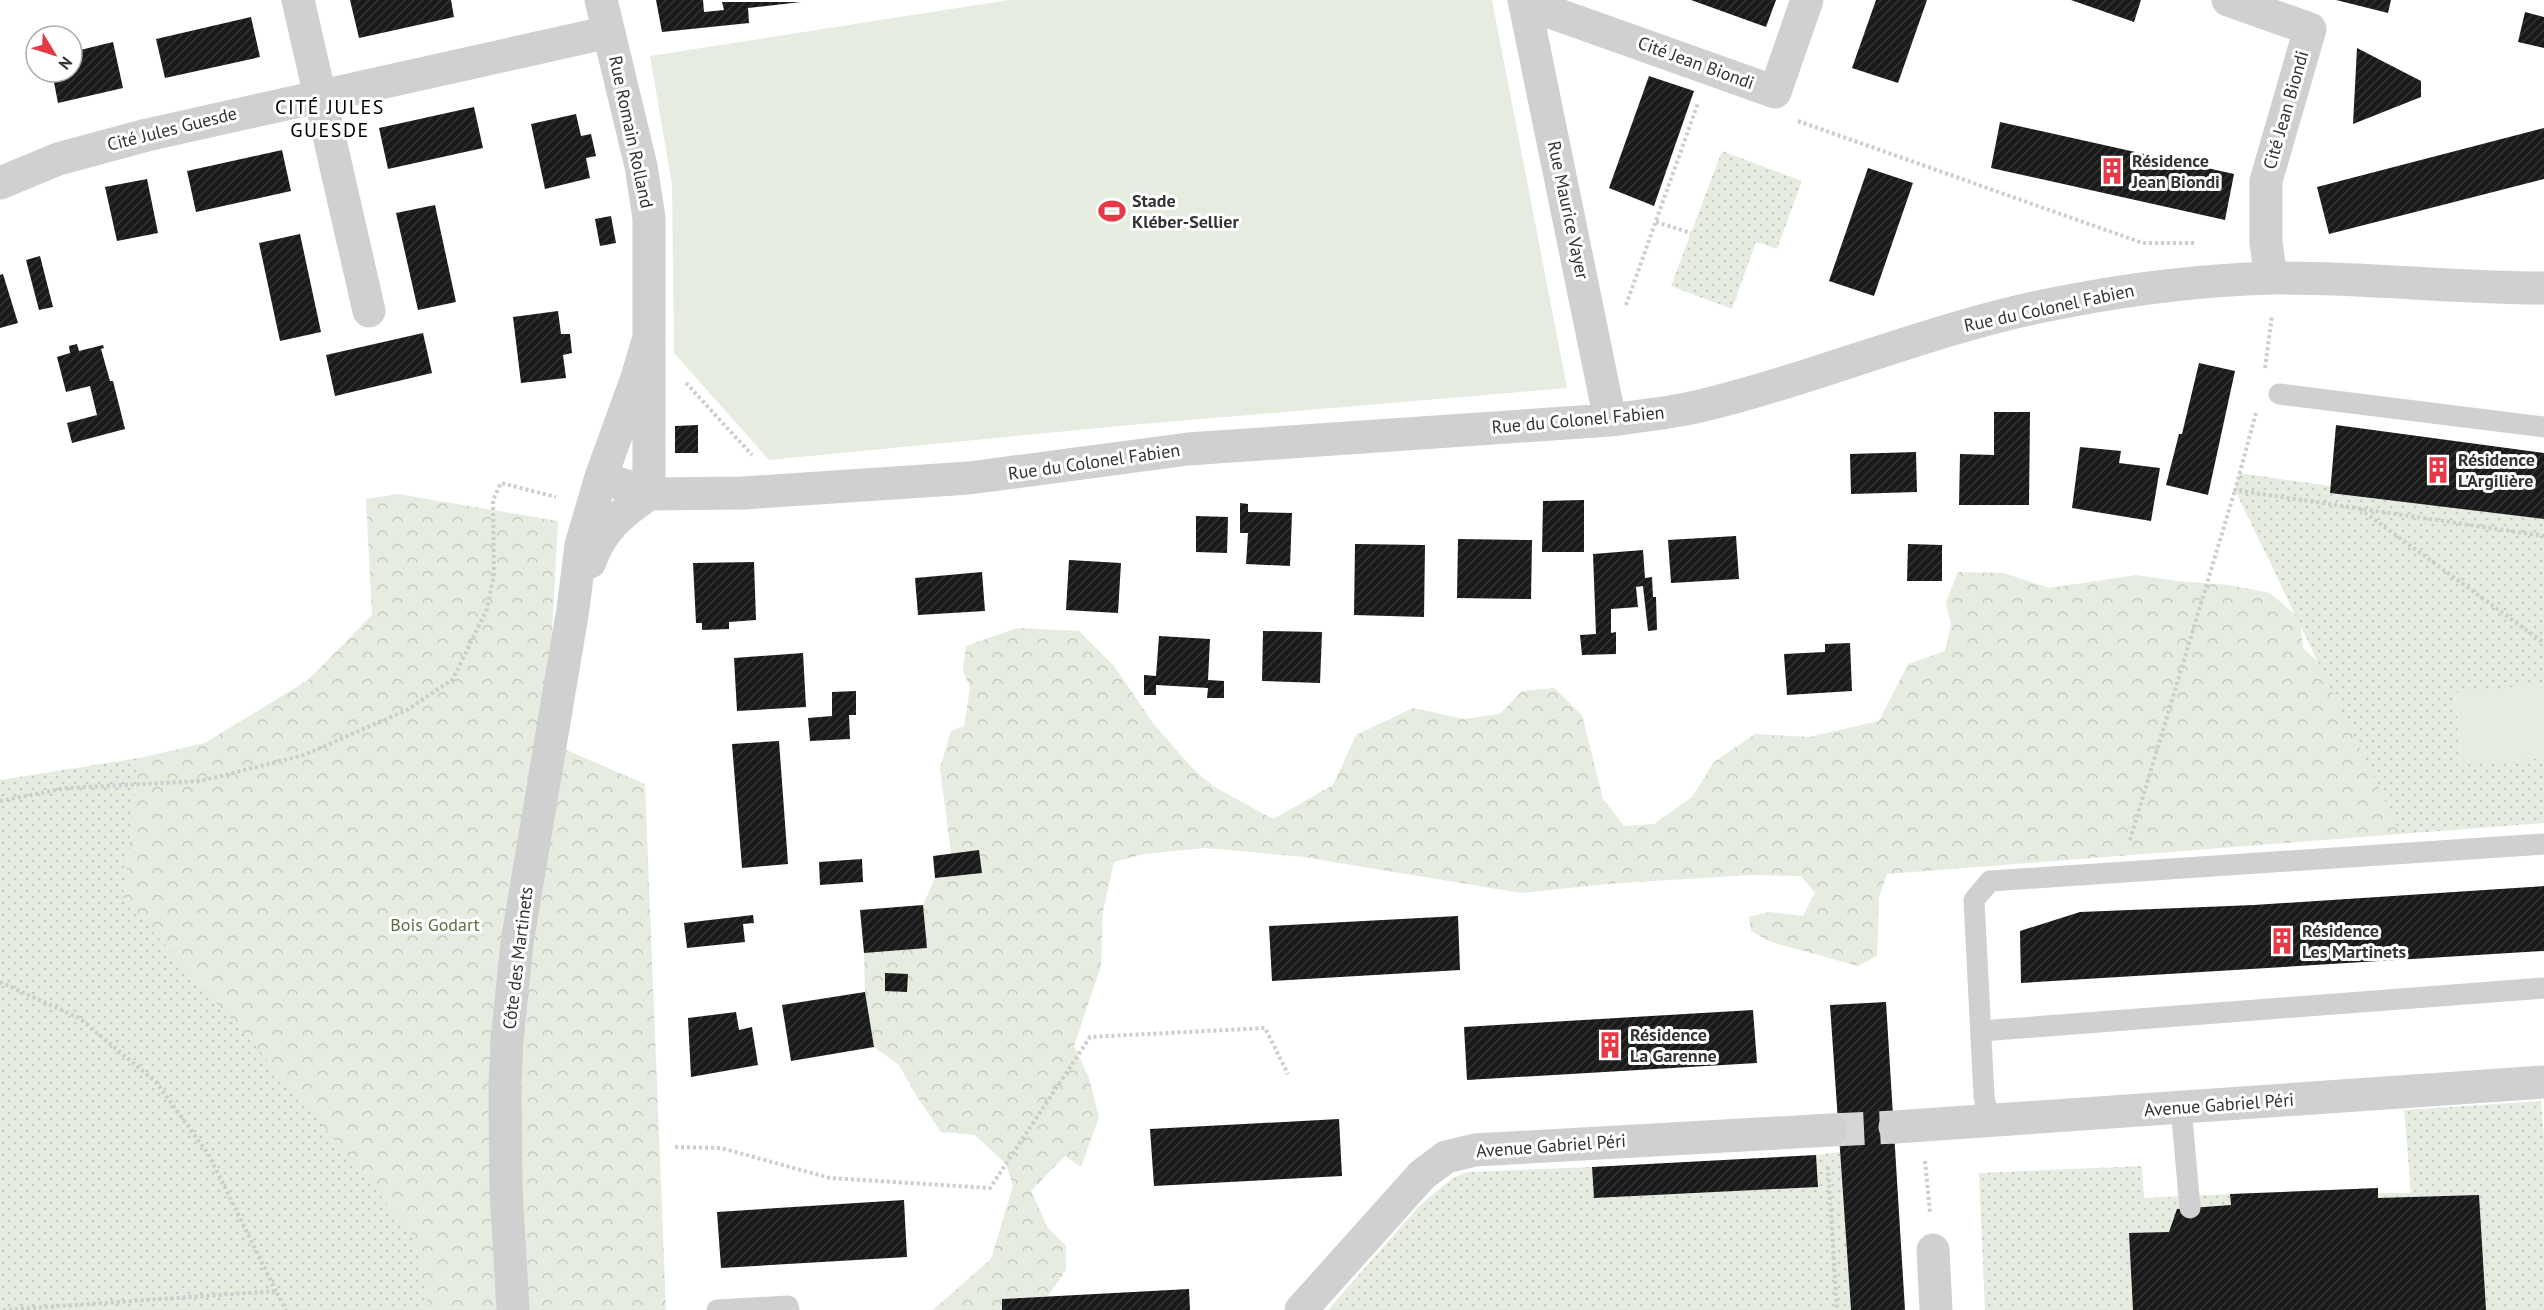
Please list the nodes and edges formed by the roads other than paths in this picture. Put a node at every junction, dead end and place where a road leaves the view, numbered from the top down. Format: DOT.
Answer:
graph roads {
  1 [pos="298,0"];
  2 [pos="601,0"];
  3 [pos="1807,0"];
  4 [pos="2228,0"];
  5 [pos="1524,1"];
  6 [pos="609,33"];
  7 [pos="320,95"];
  8 [pos="14,177"];
  9 [pos="2271,278"];
  10 [pos="2544,288"];
  11 [pos="369,311"];
  12 [pos="649,350"];
  13 [pos="2279,394"];
  14 [pos="1610,420"];
  15 [pos="2544,427"];
  16 [pos="601,477"];
  17 [pos="648,494"];
  18 [pos="573,609"];
  19 [pos="2544,844"];
  20 [pos="2544,988"];
  21 [pos="1981,1031"];
  22 [pos="2544,1082"];
  23 [pos="2181,1107"];
  24 [pos="1989,1121"];
  25 [pos="1895,1127"];
  26 [pos="1828,1130"];
  27 [pos="2190,1208"];
  28 [pos="1933,1250"];
  29 [pos="513,1310"];
  30 [pos="717,1310"];
  31 [pos="789,1310"];
  32 [pos="1301,1310"];
  33 [pos="1936,1310"];
  1 -- 7 [label="street"];
  2 -- 6 [label="street, Rue Romain Rolland"];
  3 -- 5 [label="street, Cité Jean Biondi"];
  4 -- 9 [label="street, Cité Jean Biondi"];
  5 -- 14 [label="street, Rue Maurice Vayer"];
  6 -- 7 [label="street, Cité Jules Guesde"];
  6 -- 12 [label="street, Rue Romain Rolland"];
  7 -- 8 [label="street, Cité Jules Guesde"];
  7 -- 11 [label="street"];
  9 -- 10 [label="street, Rue du Colonel Fabien"];
  9 -- 14 [label="street, Rue du Colonel Fabien"];
  12 -- 16 [label="street, Rue Romain Rolland"];
  12 -- 17 [label="street, Rue Romain Rolland"];
  13 -- 15 [label="lane"];
  14 -- 17 [label="street, Rue du Colonel Fabien"];
  16 -- 17 [label="street, Rue du Colonel Fabien"];
  16 -- 18 [label="street, Côte des Martinets"];
  17 -- 18 [label="street, Côte des Martinets"];
  18 -- 29 [label="street, Côte des Martinets"];
  19 -- 21 [label="lane"];
  20 -- 21 [label="lane"];
  21 -- 24 [label="lane"];
  22 -- 23 [label="street, Avenue Gabriel Péri"];
  23 -- 24 [label="street, Avenue Gabriel Péri"];
  23 -- 27 [label="lane"];
  24 -- 25 [label="street, Avenue Gabriel Péri"];
  26 -- 32 [label="street, Avenue Gabriel Péri"];
  28 -- 33 [label="street"];
  30 -- 31 [label="lane"];
}
